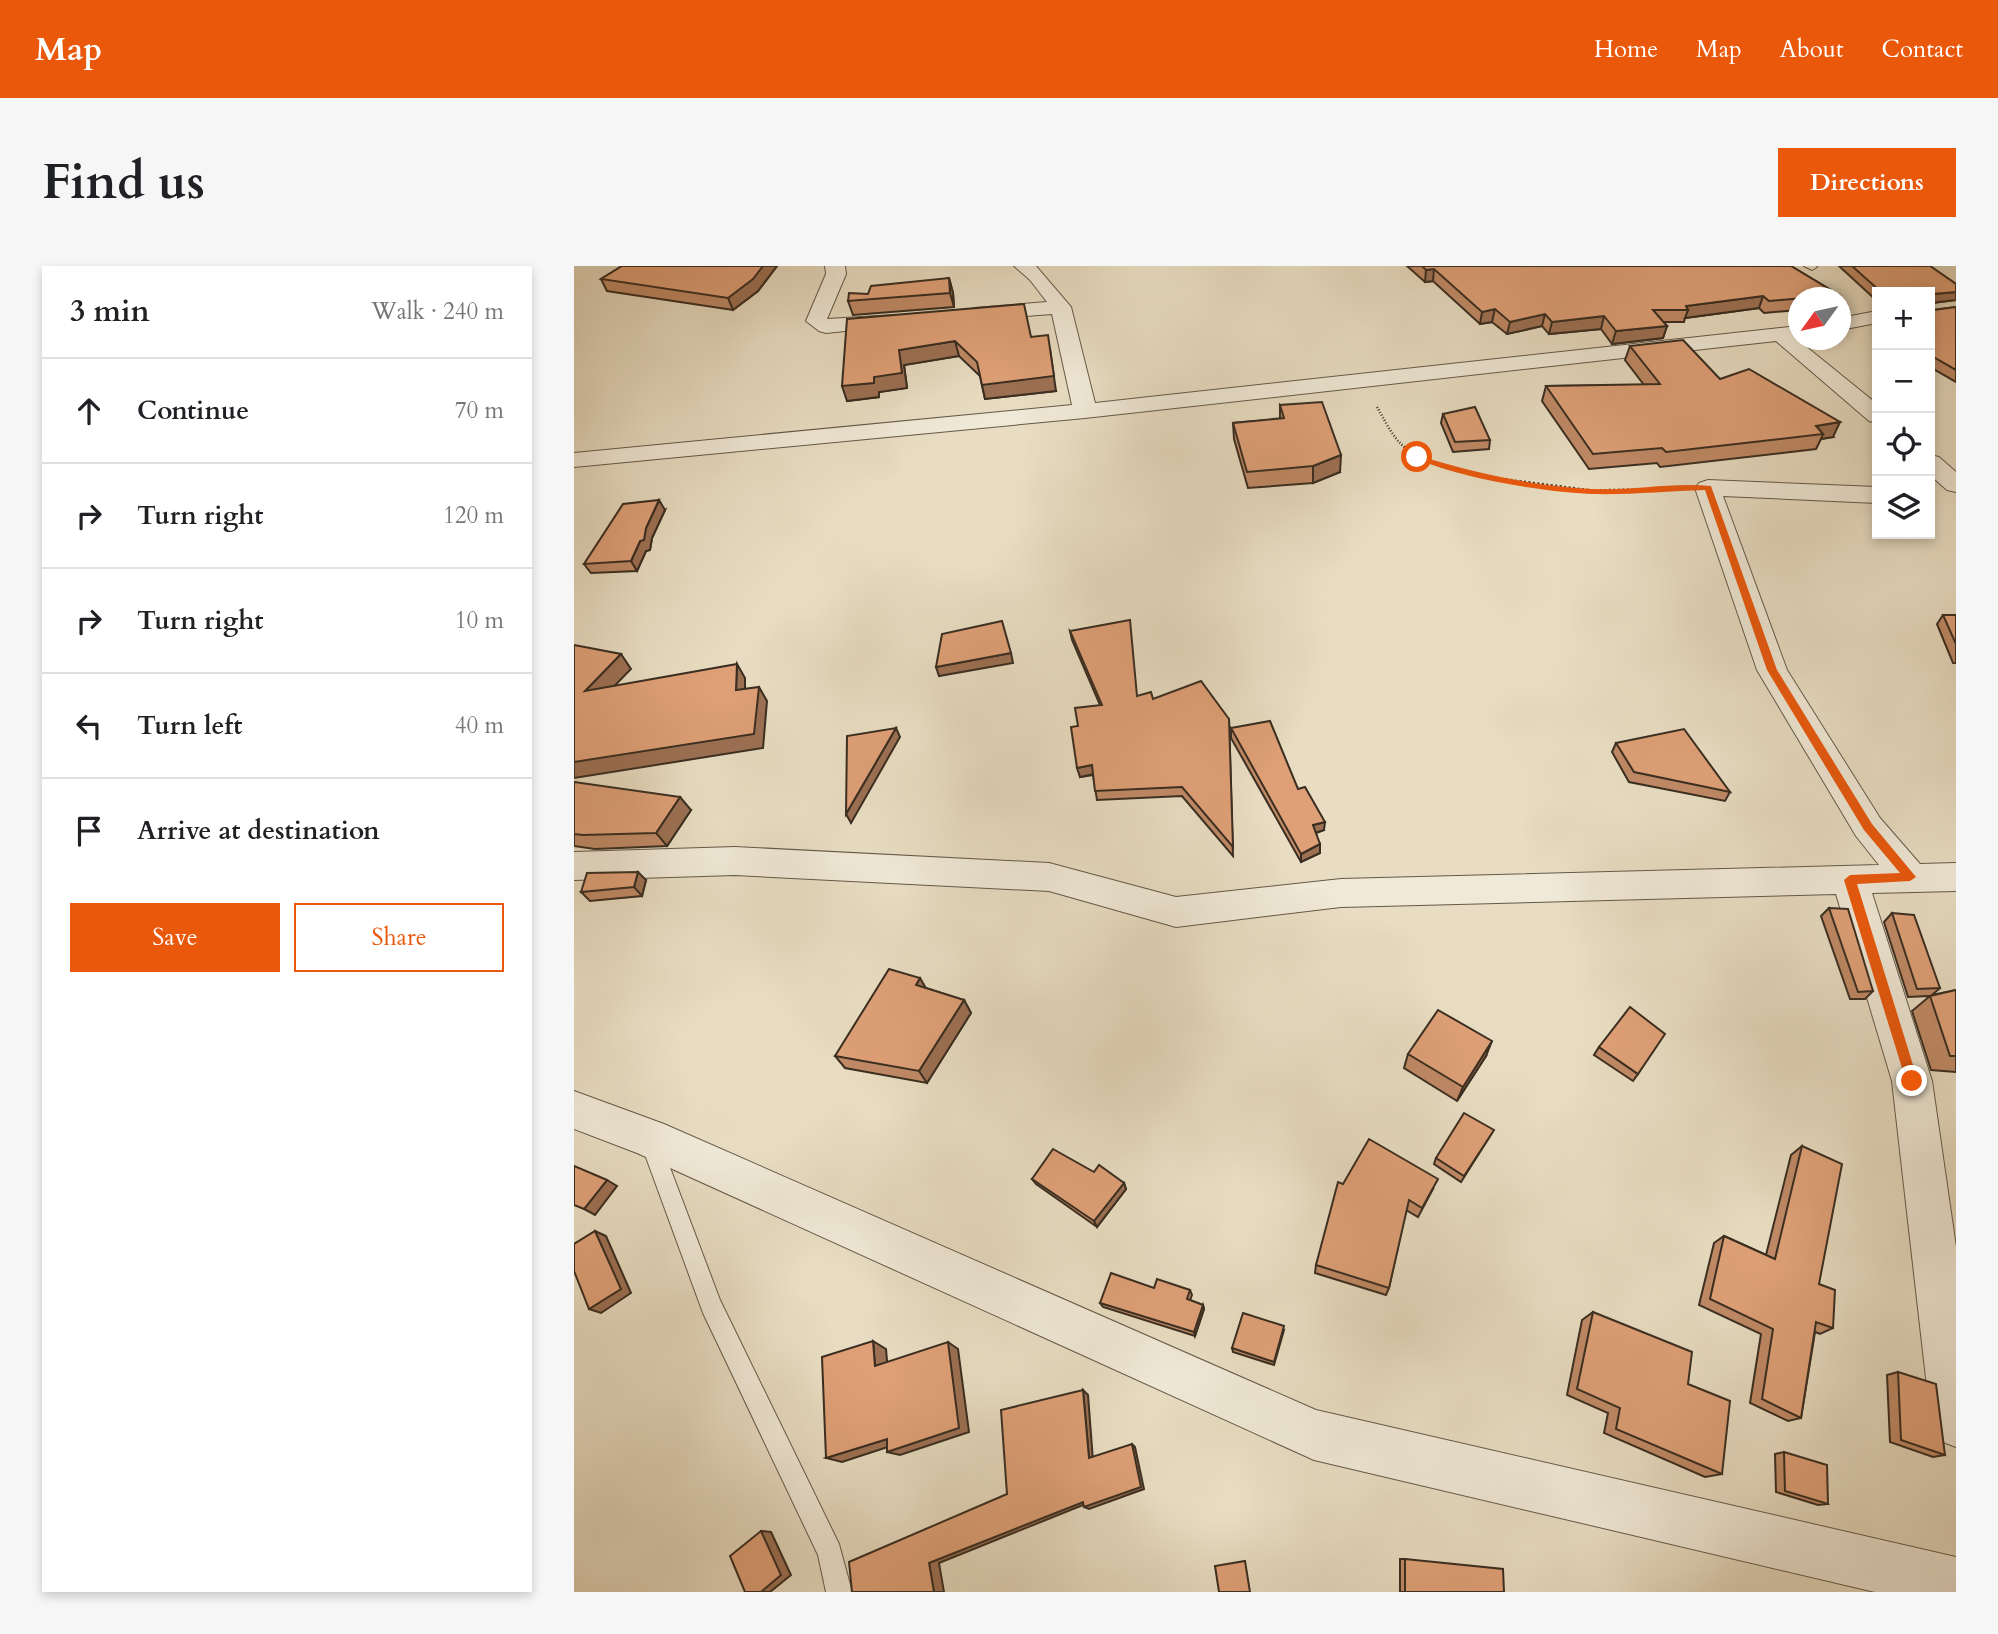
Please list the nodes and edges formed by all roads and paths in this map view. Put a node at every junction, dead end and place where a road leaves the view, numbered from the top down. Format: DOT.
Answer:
graph roads {
  1 [pos="835,266"];
  2 [pos="1024,266"];
  3 [pos="1061,307"];
  4 [pos="949,317"];
  5 [pos="1872,318"];
  6 [pos="922,319"];
  7 [pos="1851,322"];
  8 [pos="1788,333"];
  9 [pos="1808,350"];
  10 [pos="1361,381"];
  11 [pos="1084,411"];
  12 [pos="1874,413"];
  13 [pos="574,460"];
  14 [pos="1935,466"];
  15 [pos="1956,485"];
  16 [pos="1708,488"];
  17 [pos="1872,495"];
  18 [pos="1935,497"];
  19 [pos="1956,498"];
  20 [pos="574,866"];
  21 [pos="1910,877"];
  22 [pos="1956,877"];
  23 [pos="1850,880"];
  24 [pos="574,1110"];
  25 [pos="649,1138"];
  26 [pos="1956,1422"];
  27 [pos="1956,1584"];
  28 [pos="838,1592"];
  1 -- 6 [label="street"];
  2 -- 3 [label="street"];
  3 -- 4 [label="street"];
  3 -- 11 [label="street"];
  5 -- 7 [label="street"];
  8 -- 10 [label="street"];
  9 -- 12 [label="street"];
  10 -- 11 [label="street"];
  10 -- 16 [label="path"];
  11 -- 13 [label="street"];
  14 -- 15 [label="street"];
  16 -- 17 [label="street"];
  16 -- 21 [label="street"];
  18 -- 19 [label="street"];
  20 -- 23 [label="street"];
  21 -- 22 [label="street"];
  21 -- 23 [label="street"];
  23 -- 26 [label="street"];
  24 -- 25 [label="street"];
  25 -- 27 [label="street"];
  25 -- 28 [label="lane"];
}
